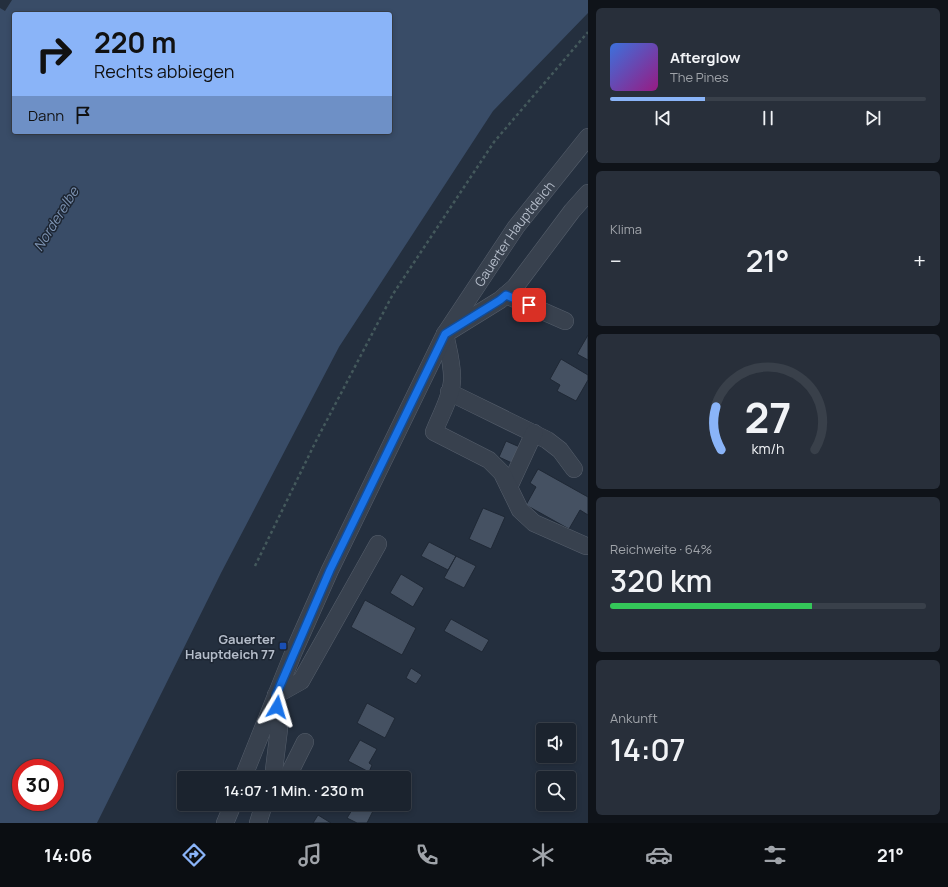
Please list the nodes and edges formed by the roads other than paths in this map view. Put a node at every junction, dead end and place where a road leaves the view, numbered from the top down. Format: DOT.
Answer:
graph roads {
  1 [pos="588,137"];
  2 [pos="588,193"];
  3 [pos="506,295"];
  4 [pos="564,321"];
  5 [pos="445,334"];
  6 [pos="449,392"];
  7 [pos="534,434"];
  8 [pos="574,469"];
  9 [pos="509,487"];
  10 [pos="378,544"];
  11 [pos="586,546"];
  12 [pos="276,695"];
  13 [pos="305,742"];
  14 [pos="246,771"];
  15 [pos="274,771"];
  16 [pos="290,771"];
  17 [pos="230,811"];
  18 [pos="262,811"];
  19 [pos="225,823"];
  20 [pos="258,823"];
  1 -- 5 [label="street, Gauerter Hauptdeich"];
  2 -- 3 [label="street, Gauerter Hauptdeich"];
  3 -- 4 [label="street"];
  3 -- 5 [label="street, Gauerter Hauptdeich"];
  5 -- 6 [label="street"];
  5 -- 12 [label="street, Gauerter Hauptdeich"];
  6 -- 7 [label="street"];
  6 -- 9 [label="street"];
  7 -- 8 [label="street"];
  7 -- 9 [label="street"];
  9 -- 11 [label="street"];
  10 -- 12 [label="street"];
  12 -- 14 [label="street, Gauerter Hauptdeich"];
  12 -- 15 [label="street, Gauerter Hauptdeich"];
  13 -- 16 [label="street"];
  17 -- 19 [label="street"];
  18 -- 20 [label="street"];
}
